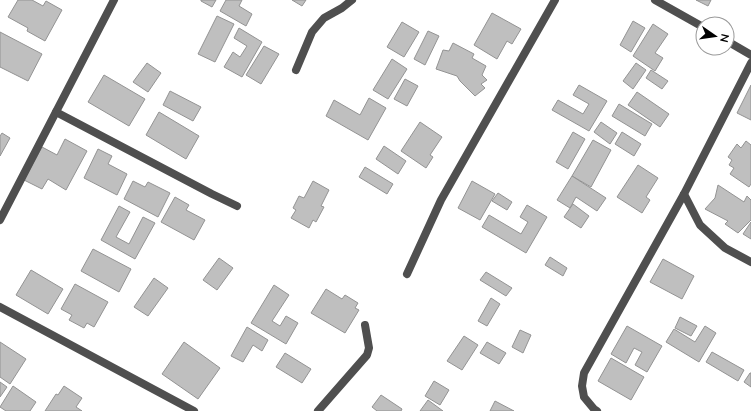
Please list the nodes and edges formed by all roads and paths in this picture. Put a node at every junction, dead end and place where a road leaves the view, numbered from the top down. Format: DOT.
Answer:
graph roads {
  1 [pos="114,0"];
  2 [pos="352,0"];
  3 [pos="555,0"];
  4 [pos="655,0"];
  5 [pos="695,23"];
  6 [pos="735,46"];
  7 [pos="751,55"];
  8 [pos="751,63"];
  9 [pos="296,70"];
  10 [pos="56,112"];
  11 [pos="684,194"];
  12 [pos="237,206"];
  13 [pos="0,220"];
  14 [pos="751,262"];
  15 [pos="407,274"];
  16 [pos="0,307"];
  17 [pos="365,325"];
  18 [pos="194,411"];
  19 [pos="318,411"];
  20 [pos="597,411"];
  1 -- 10 [label="street"];
  2 -- 9 [label="street"];
  3 -- 15 [label="street"];
  4 -- 5 [label="street"];
  6 -- 7 [label="street"];
  8 -- 11 [label="street"];
  10 -- 12 [label="street"];
  10 -- 13 [label="street"];
  11 -- 14 [label="street"];
  11 -- 20 [label="street"];
  16 -- 18 [label="street"];
  17 -- 19 [label="street"];
}
